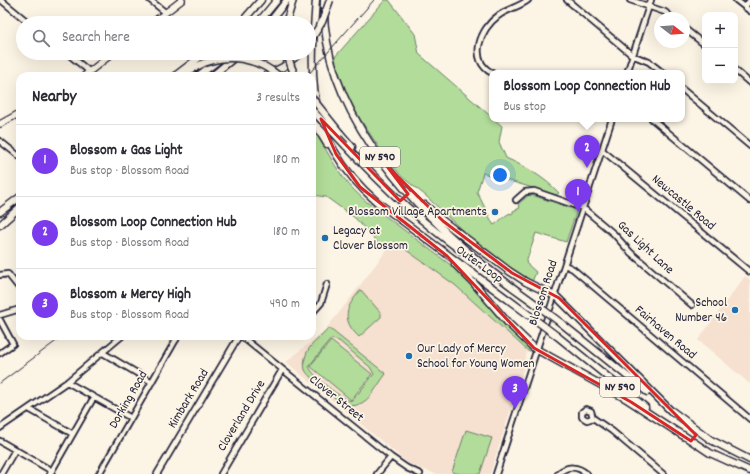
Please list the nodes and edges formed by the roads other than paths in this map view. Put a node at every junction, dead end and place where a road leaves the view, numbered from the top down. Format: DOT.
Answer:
graph roads {
  1 [pos="1,0"];
  2 [pos="150,0"];
  3 [pos="182,0"];
  4 [pos="261,0"];
  5 [pos="277,0"];
  6 [pos="287,0"];
  7 [pos="293,0"];
  8 [pos="316,0"];
  9 [pos="324,0"];
  10 [pos="330,0"];
  11 [pos="528,0"];
  12 [pos="567,0"];
  13 [pos="630,0"];
  14 [pos="651,0"];
  15 [pos="736,0"];
  16 [pos="750,0"];
  17 [pos="649,6"];
  18 [pos="745,7"];
  19 [pos="750,11"];
  20 [pos="165,12"];
  21 [pos="665,12"];
  22 [pos="20,16"];
  23 [pos="160,16"];
  24 [pos="247,16"];
  25 [pos="264,16"];
  26 [pos="274,16"];
  27 [pos="288,16"];
  28 [pos="315,16"];
  29 [pos="316,32"];
  30 [pos="690,33"];
  31 [pos="702,43"];
  32 [pos="632,56"];
  33 [pos="75,60"];
  34 [pos="105,60"];
  35 [pos="196,60"];
  36 [pos="213,60"];
  37 [pos="219,60"];
  38 [pos="231,60"];
  39 [pos="246,60"];
  40 [pos="289,60"];
  41 [pos="291,60"];
  42 [pos="313,60"];
  43 [pos="628,70"];
  44 [pos="659,70"];
  45 [pos="489,71"];
  46 [pos="90,72"];
  47 [pos="180,72"];
  48 [pos="187,72"];
  49 [pos="203,72"];
  50 [pos="217,72"];
  51 [pos="272,72"];
  52 [pos="274,72"];
  53 [pos="293,72"];
  54 [pos="313,72"];
  55 [pos="738,73"];
  56 [pos="750,83"];
  57 [pos="685,92"];
  58 [pos="316,103"];
  59 [pos="316,103"];
  60 [pos="316,114"];
  61 [pos="16,115"];
  62 [pos="611,122"];
  63 [pos="656,122"];
  64 [pos="0,124"];
  65 [pos="316,126"];
  66 [pos="0,141"];
  67 [pos="750,146"];
  68 [pos="602,150"];
  69 [pos="16,154"];
  70 [pos="386,165"];
  71 [pos="348,173"];
  72 [pos="384,185"];
  73 [pos="16,198"];
  74 [pos="16,199"];
  75 [pos="516,200"];
  76 [pos="750,201"];
  77 [pos="0,208"];
  78 [pos="583,208"];
  79 [pos="16,210"];
  80 [pos="0,212"];
  81 [pos="0,224"];
  82 [pos="433,244"];
  83 [pos="565,265"];
  84 [pos="750,272"];
  85 [pos="0,275"];
  86 [pos="499,277"];
  87 [pos="16,284"];
  88 [pos="327,284"];
  89 [pos="555,296"];
  90 [pos="692,305"];
  91 [pos="316,309"];
  92 [pos="16,310"];
  93 [pos="0,315"];
  94 [pos="0,320"];
  95 [pos="118,340"];
  96 [pos="176,340"];
  97 [pos="238,340"];
  98 [pos="245,340"];
  99 [pos="537,350"];
  100 [pos="0,353"];
  101 [pos="103,353"];
  102 [pos="282,370"];
  103 [pos="67,382"];
  104 [pos="152,382"];
  105 [pos="94,397"];
  106 [pos="29,409"];
  107 [pos="674,413"];
  108 [pos="131,418"];
  109 [pos="593,418"];
  110 [pos="750,419"];
  111 [pos="0,428"];
  112 [pos="73,434"];
  113 [pos="685,437"];
  114 [pos="0,441"];
  115 [pos="15,450"];
  116 [pos="391,457"];
  117 [pos="750,460"];
  118 [pos="750,471"];
  119 [pos="51,473"];
  120 [pos="1,474"];
  121 [pos="99,474"];
  122 [pos="157,474"];
  123 [pos="221,474"];
  124 [pos="377,474"];
  125 [pos="420,474"];
  126 [pos="496,474"];
  127 [pos="558,474"];
  128 [pos="588,474"];
  129 [pos="663,474"];
  1 -- 22 [label="street"];
  2 -- 20 [label="street"];
  3 -- 20 [label="main road"];
  4 -- 24 [label="highway"];
  5 -- 25 [label="highway"];
  6 -- 26 [label="highway"];
  7 -- 27 [label="highway"];
  8 -- 28 [label="highway, Outer Loop / NY 590"];
  9 -- 70 [label="highway, Outer Loop / NY 590"];
  10 -- 29 [label="highway, bridge"];
  11 -- 45 [label="street"];
  12 -- 32 [label="street"];
  13 -- 17 [label="street"];
  14 -- 17 [label="street"];
  15 -- 18 [label="street"];
  16 -- 18 [label="street"];
  17 -- 21 [label="street"];
  17 -- 32 [label="street"];
  18 -- 19 [label="street"];
  20 -- 23 [label="main road"];
  30 -- 31 [label="street"];
  32 -- 43 [label="street"];
  32 -- 44 [label="street"];
  33 -- 46 [label="street"];
  34 -- 46 [label="main road"];
  35 -- 47 [label="highway"];
  36 -- 48 [label="highway, bridge"];
  37 -- 49 [label="highway"];
  38 -- 50 [label="highway"];
  39 -- 52 [label="highway, bridge"];
  40 -- 53 [label="highway, bridge"];
  41 -- 51 [label="highway"];
  42 -- 54 [label="highway, Outer Loop / NY 590"];
  55 -- 56 [label="street"];
  57 -- 67 [label="street"];
  58 -- 71 [label="highway, Outer Loop / NY 590"];
  59 -- 72 [label="highway, bridge"];
  60 -- 72 [label="highway, bridge"];
  61 -- 64 [label="main road"];
  62 -- 68 [label="street, Blossom Road"];
  63 -- 76 [label="street"];
  65 -- 71 [label="highway"];
  66 -- 69 [label="street"];
  68 -- 78 [label="street, Blossom Road"];
  68 -- 84 [label="street, Newcastle Road"];
  70 -- 86 [label="highway, Outer Loop / NY 590"];
  70 -- 89 [label="highway"];
  71 -- 82 [label="highway, Outer Loop / NY 590"];
  72 -- 86 [label="highway"];
  73 -- 77 [label="highway"];
  74 -- 80 [label="highway"];
  75 -- 78 [label="street"];
  78 -- 83 [label="street, Blossom Road"];
  78 -- 90 [label="street, Gas Light Lane"];
  79 -- 81 [label="highway"];
  82 -- 99 [label="highway"];
  82 -- 113 [label="highway, Outer Loop / NY 590, bridge"];
  83 -- 89 [label="street, Blossom Road"];
  83 -- 110 [label="street, Fairhaven Road"];
  85 -- 87 [label="street"];
  86 -- 107 [label="highway, Outer Loop / NY 590, bridge"];
  88 -- 91 [label="street"];
  89 -- 99 [label="street, Blossom Road"];
  89 -- 107 [label="highway"];
  92 -- 93 [label="street"];
  94 -- 100 [label="street"];
  95 -- 101 [label="street"];
  96 -- 104 [label="street, Dorking Road"];
  97 -- 122 [label="street, Kimbark Road"];
  98 -- 102 [label="street, Clover Street"];
  99 -- 113 [label="highway"];
  99 -- 126 [label="street, Blossom Road"];
  101 -- 103 [label="street"];
  101 -- 104 [label="street"];
  102 -- 116 [label="street, Clover Street"];
  102 -- 123 [label="street, Cloverland Drive"];
  103 -- 105 [label="street"];
  103 -- 106 [label="street"];
  104 -- 108 [label="street, Dorking Road"];
  105 -- 108 [label="street"];
  105 -- 112 [label="street"];
  106 -- 111 [label="street"];
  106 -- 112 [label="street"];
  107 -- 117 [label="highway, NY 590"];
  108 -- 121 [label="street, Dorking Road"];
  109 -- 129 [label="street"];
  112 -- 119 [label="street"];
  113 -- 118 [label="highway, Outer Loop / NY 590"];
  114 -- 115 [label="street"];
  115 -- 119 [label="street"];
  115 -- 120 [label="street"];
  116 -- 124 [label="street"];
  116 -- 125 [label="street, Clover Street"];
  127 -- 128 [label="street"];
}
